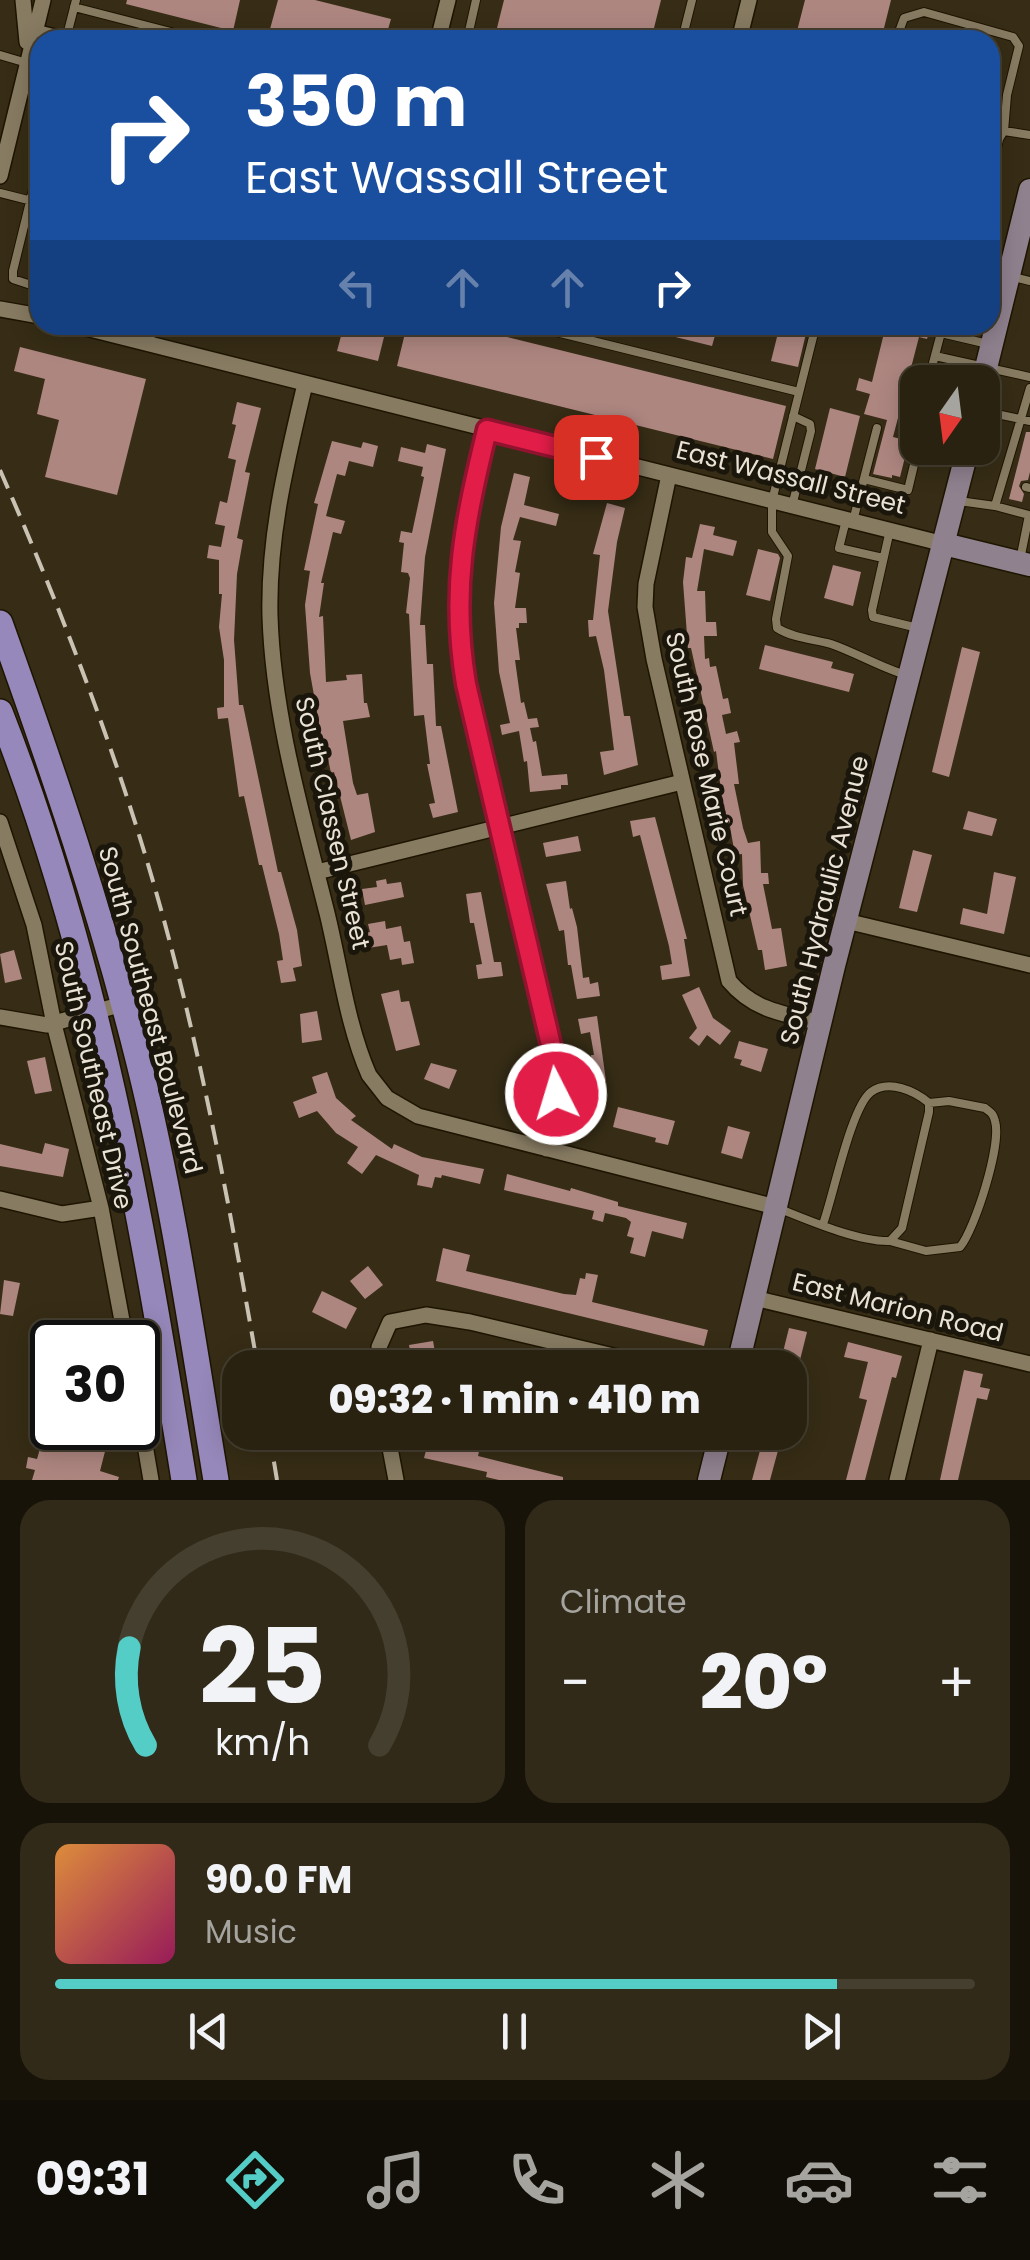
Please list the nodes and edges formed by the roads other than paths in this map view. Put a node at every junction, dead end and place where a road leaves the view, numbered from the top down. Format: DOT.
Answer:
graph roads {
  1 [pos="23,0"];
  2 [pos="43,0"];
  3 [pos="448,0"];
  4 [pos="476,0"];
  5 [pos="692,0"];
  6 [pos="749,0"];
  7 [pos="75,4"];
  8 [pos="36,30"];
  9 [pos="68,30"];
  10 [pos="167,30"];
  11 [pos="440,30"];
  12 [pos="470,30"];
  13 [pos="684,30"];
  14 [pos="742,30"];
  15 [pos="900,30"];
  16 [pos="988,30"];
  17 [pos="1000,33"];
  18 [pos="30,52"];
  19 [pos="0,55"];
  20 [pos="28,60"];
  21 [pos="1002,135"];
  22 [pos="1030,135"];
  23 [pos="1000,142"];
  24 [pos="0,176"];
  25 [pos="1030,190"];
  26 [pos="0,194"];
  27 [pos="30,201"];
  28 [pos="30,220"];
  29 [pos="1025,235"];
  30 [pos="1010,276"];
  31 [pos="30,285"];
  32 [pos="0,309"];
  33 [pos="30,314"];
  34 [pos="119,335"];
  35 [pos="151,335"];
  36 [pos="568,335"];
  37 [pos="813,335"];
  38 [pos="940,335"];
  39 [pos="961,335"];
  40 [pos="993,335"];
  41 [pos="149,344"];
  42 [pos="992,345"];
  43 [pos="935,356"];
  44 [pos="933,365"];
  45 [pos="956,365"];
  46 [pos="987,365"];
  47 [pos="1000,377"];
  48 [pos="1030,377"];
  49 [pos="305,384"];
  50 [pos="1030,388"];
  51 [pos="798,392"];
  52 [pos="1000,414"];
  53 [pos="793,416"];
  54 [pos="1019,418"];
  55 [pos="1030,421"];
  56 [pos="877,428"];
  57 [pos="487,430"];
  58 [pos="916,465"];
  59 [pos="963,465"];
  60 [pos="669,475"];
  61 [pos="864,479"];
  62 [pos="1003,481"];
  63 [pos="1013,484"];
  64 [pos="954,500"];
  65 [pos="772,501"];
  66 [pos="792,506"];
  67 [pos="996,506"];
  68 [pos="1030,513"];
  69 [pos="850,520"];
  70 [pos="890,530"];
  71 [pos="944,544"];
  72 [pos="884,558"];
  73 [pos="1025,564"];
  74 [pos="0,623"];
  75 [pos="922,629"];
  76 [pos="910,676"];
  77 [pos="0,712"];
  78 [pos="682,782"];
  79 [pos="0,822"];
  80 [pos="500,829"];
  81 [pos="317,872"];
  82 [pos="846,921"];
  83 [pos="1030,964"];
  84 [pos="123,1004"];
  85 [pos="94,1013"];
  86 [pos="0,1016"];
  87 [pos="822,1023"];
  88 [pos="54,1024"];
  89 [pos="929,1103"];
  90 [pos="546,1149"];
  91 [pos="0,1199"];
  92 [pos="776,1207"];
  93 [pos="101,1208"];
  94 [pos="822,1224"];
  95 [pos="890,1241"];
  96 [pos="754,1298"];
  97 [pos="122,1320"];
  98 [pos="930,1340"];
  99 [pos="379,1350"];
  100 [pos="588,1350"];
  101 [pos="741,1350"];
  102 [pos="1030,1364"];
  103 [pos="146,1450"];
  104 [pos="390,1450"];
  105 [pos="717,1450"];
  106 [pos="151,1480"];
  107 [pos="184,1480"];
  108 [pos="216,1480"];
  109 [pos="396,1480"];
  110 [pos="710,1480"];
  111 [pos="897,1480"];
  1 -- 20 [label="street"];
  2 -- 8 [label="street"];
  3 -- 11 [label="street"];
  4 -- 12 [label="lane"];
  5 -- 13 [label="lane"];
  6 -- 14 [label="street"];
  7 -- 9 [label="lane"];
  7 -- 10 [label="lane"];
  15 -- 16 [label="lane"];
  17 -- 21 [label="lane"];
  18 -- 20 [label="street"];
  19 -- 20 [label="lane"];
  20 -- 24 [label="street"];
  21 -- 22 [label="lane"];
  21 -- 23 [label="lane"];
  25 -- 29 [label="street"];
  26 -- 27 [label="lane"];
  28 -- 31 [label="lane"];
  29 -- 30 [label="street"];
  32 -- 33 [label="street"];
  34 -- 41 [label="street, East Wassall Street"];
  35 -- 41 [label="lane"];
  36 -- 51 [label="lane"];
  37 -- 51 [label="lane"];
  38 -- 43 [label="lane"];
  39 -- 42 [label="lane"];
  40 -- 42 [label="street"];
  41 -- 49 [label="street, East Wassall Street"];
  42 -- 46 [label="street"];
  43 -- 44 [label="lane"];
  43 -- 45 [label="lane"];
  47 -- 48 [label="lane"];
  49 -- 57 [label="street, East Wassall Street"];
  49 -- 81 [label="street, South Classen Street"];
  50 -- 54 [label="lane"];
  51 -- 53 [label="lane"];
  52 -- 54 [label="lane"];
  53 -- 65 [label="lane"];
  53 -- 66 [label="lane"];
  54 -- 55 [label="lane"];
  54 -- 62 [label="lane"];
  56 -- 61 [label="lane"];
  57 -- 60 [label="street, East Wassall Street"];
  57 -- 80 [label="street"];
  58 -- 61 [label="lane"];
  59 -- 64 [label="street, South Hydraulic Avenue"];
  60 -- 65 [label="street, East Wassall Street"];
  60 -- 78 [label="street, South Rose Marie Court"];
  61 -- 69 [label="lane"];
  62 -- 63 [label="lane"];
  62 -- 67 [label="lane"];
  64 -- 67 [label="lane"];
  64 -- 71 [label="street, South Hydraulic Avenue"];
  65 -- 66 [label="street, East Wassall Street"];
  65 -- 76 [label="lane"];
  66 -- 69 [label="street, East Wassall Street"];
  67 -- 68 [label="lane"];
  68 -- 73 [label="lane"];
  69 -- 70 [label="street, East Wassall Street"];
  69 -- 72 [label="lane"];
  70 -- 71 [label="street, East Wassall Street"];
  70 -- 72 [label="lane"];
  71 -- 73 [label="street, East Wassall Street"];
  71 -- 75 [label="street, South Hydraulic Avenue"];
  72 -- 75 [label="lane"];
  74 -- 84 [label="main road, South Southeast Boulevard"];
  75 -- 76 [label="street, South Hydraulic Avenue"];
  76 -- 82 [label="street, South Hydraulic Avenue"];
  77 -- 85 [label="main road"];
  78 -- 80 [label="street"];
  78 -- 87 [label="street, South Rose Marie Court"];
  79 -- 88 [label="street, South Southeast Drive"];
  80 -- 81 [label="street"];
  80 -- 90 [label="street"];
  81 -- 90 [label="street, South Classen Street"];
  82 -- 83 [label="street"];
  82 -- 87 [label="street, South Hydraulic Avenue"];
  84 -- 85 [label="street"];
  84 -- 108 [label="main road, South Southeast Boulevard"];
  85 -- 88 [label="street"];
  85 -- 107 [label="main road"];
  86 -- 88 [label="street"];
  87 -- 92 [label="street, South Hydraulic Avenue"];
  88 -- 93 [label="street, South Southeast Drive"];
  89 -- 94 [label="lane"];
  89 -- 95 [label="lane"];
  89 -- 95 [label="lane"];
  90 -- 92 [label="street, South Classen Street"];
  91 -- 93 [label="street"];
  92 -- 94 [label="lane"];
  92 -- 96 [label="street, South Hydraulic Avenue"];
  93 -- 97 [label="street, South Southeast Drive"];
  94 -- 95 [label="lane"];
  96 -- 98 [label="street, East Marion Road"];
  96 -- 101 [label="street, South Hydraulic Avenue"];
  98 -- 102 [label="street, East Marion Road"];
  98 -- 111 [label="street"];
  99 -- 100 [label="street"];
  103 -- 106 [label="street"];
  104 -- 109 [label="street"];
  105 -- 110 [label="street"];
}
